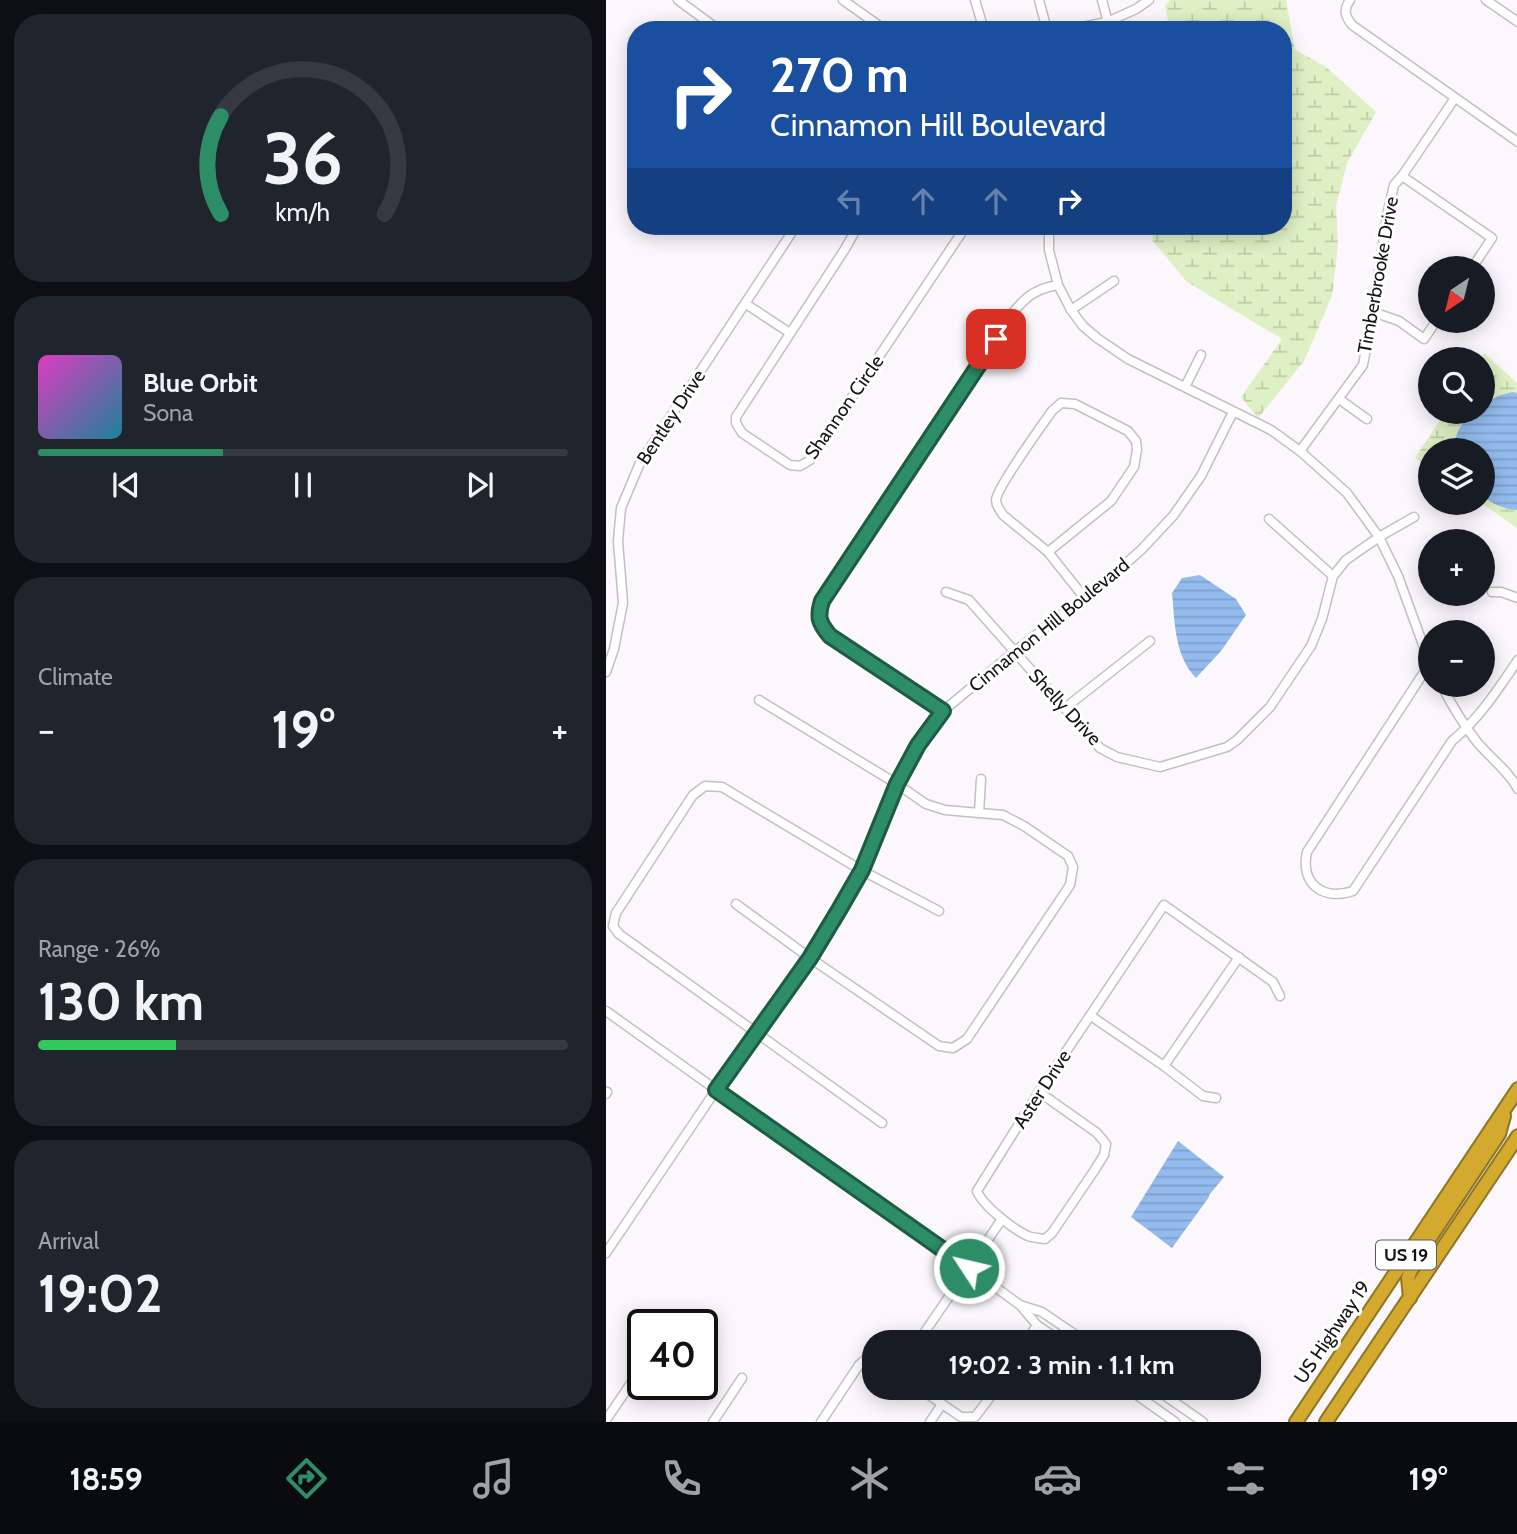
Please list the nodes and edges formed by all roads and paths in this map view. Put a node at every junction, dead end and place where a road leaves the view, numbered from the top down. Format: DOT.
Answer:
graph roads {
  1 [pos="678,0"];
  2 [pos="843,0"];
  3 [pos="975,0"];
  4 [pos="1039,0"];
  5 [pos="1102,0"];
  6 [pos="1149,0"];
  7 [pos="1350,0"];
  8 [pos="1486,0"];
  9 [pos="707,21"];
  10 [pos="872,21"];
  11 [pos="981,21"];
  12 [pos="1045,21"];
  13 [pos="1108,21"];
  14 [pos="1117,21"];
  15 [pos="1518,22"];
  16 [pos="1455,98"];
  17 [pos="1518,142"];
  18 [pos="1402,177"];
  19 [pos="790,235"];
  20 [pos="852,235"];
  21 [pos="960,235"];
  22 [pos="1049,235"];
  23 [pos="1480,256"];
  24 [pos="1114,281"];
  25 [pos="1058,285"];
  26 [pos="746,304"];
  27 [pos="1071,310"];
  28 [pos="1372,312"];
  29 [pos="790,333"];
  30 [pos="1429,333"];
  31 [pos="1201,355"];
  32 [pos="1185,387"];
  33 [pos="1339,399"];
  34 [pos="1233,412"];
  35 [pos="1367,419"];
  36 [pos="1300,451"];
  37 [pos="1414,517"];
  38 [pos="1269,519"];
  39 [pos="1379,537"];
  40 [pos="1048,552"];
  41 [pos="1333,576"];
  42 [pos="946,592"];
  43 [pos="1495,592"];
  44 [pos="1083,596"];
  45 [pos="1518,598"];
  46 [pos="1418,631"];
  47 [pos="1150,641"];
  48 [pos="1014,652"];
  49 [pos="1518,660"];
  50 [pos="606,672"];
  51 [pos="1418,682"];
  52 [pos="1449,697"];
  53 [pos="759,700"];
  54 [pos="1065,708"];
  55 [pos="943,711"];
  56 [pos="1468,728"];
  57 [pos="981,779"];
  58 [pos="897,784"];
  59 [pos="1518,789"];
  60 [pos="979,813"];
  61 [pos="862,870"];
  62 [pos="736,905"];
  63 [pos="938,911"];
  64 [pos="1238,957"];
  65 [pos="810,958"];
  66 [pos="1280,996"];
  67 [pos="606,1011"];
  68 [pos="1091,1016"];
  69 [pos="757,1033"];
  70 [pos="1164,1066"];
  71 [pos="1518,1089"];
  72 [pos="716,1090"];
  73 [pos="1039,1092"];
  74 [pos="1216,1098"];
  75 [pos="1509,1102"];
  76 [pos="882,1123"];
  77 [pos="1518,1136"];
  78 [pos="1002,1219"];
  79 [pos="610,1240"];
  80 [pos="606,1254"];
  81 [pos="969,1268"];
  82 [pos="1410,1298"];
  83 [pos="1020,1306"];
  84 [pos="1037,1325"];
  85 [pos="927,1330"];
  86 [pos="1034,1330"];
  87 [pos="1044,1330"];
  88 [pos="1068,1330"];
  89 [pos="862,1362"];
  90 [pos="742,1378"];
  91 [pos="627,1389"];
  92 [pos="936,1400"];
  93 [pos="988,1400"];
  94 [pos="1144,1400"];
  95 [pos="1171,1400"];
  96 [pos="942,1404"];
  97 [pos="606,1420"];
  98 [pos="713,1422"];
  99 [pos="821,1422"];
  100 [pos="930,1422"];
  101 [pos="1175,1422"];
  102 [pos="1203,1422"];
  103 [pos="1296,1422"];
  104 [pos="1326,1422"];
  1 -- 9 [label="street"];
  2 -- 10 [label="street"];
  3 -- 11 [label="street"];
  4 -- 12 [label="street"];
  5 -- 13 [label="street"];
  6 -- 14 [label="street"];
  7 -- 16 [label="street"];
  8 -- 15 [label="street"];
  16 -- 17 [label="street"];
  16 -- 18 [label="street, Timberbrooke Drive"];
  18 -- 23 [label="street"];
  18 -- 28 [label="street, Timberbrooke Drive"];
  19 -- 26 [label="street, Bentley Drive"];
  20 -- 29 [label="street, Shannon Circle"];
  21 -- 29 [label="street, Shannon Circle"];
  22 -- 25 [label="street"];
  24 -- 27 [label="street"];
  25 -- 27 [label="street"];
  25 -- 55 [label="street"];
  26 -- 29 [label="street"];
  26 -- 50 [label="street, Bentley Drive"];
  27 -- 32 [label="street"];
  28 -- 30 [label="street"];
  28 -- 33 [label="street, Timberbrooke Drive"];
  31 -- 32 [label="street"];
  32 -- 34 [label="street"];
  33 -- 35 [label="street"];
  33 -- 36 [label="street, Timberbrooke Drive"];
  34 -- 36 [label="street"];
  34 -- 44 [label="street, Cinnamon Hill Boulevard"];
  36 -- 39 [label="street"];
  37 -- 39 [label="street"];
  38 -- 41 [label="street"];
  39 -- 41 [label="street"];
  39 -- 46 [label="street"];
  40 -- 40 [label="street"];
  40 -- 44 [label="street"];
  41 -- 54 [label="street, Shelly Drive"];
  42 -- 48 [label="street, Shelly Drive"];
  43 -- 45 [label="street"];
  44 -- 48 [label="street, Cinnamon Hill Boulevard"];
  47 -- 54 [label="street"];
  48 -- 54 [label="street, Shelly Drive"];
  48 -- 55 [label="street, Cinnamon Hill Boulevard"];
  49 -- 56 [label="street"];
  51 -- 56 [label="street"];
  52 -- 56 [label="street"];
  53 -- 58 [label="street"];
  55 -- 58 [label="street, Cinnamon Hill Boulevard"];
  56 -- 59 [label="street"];
  57 -- 60 [label="street"];
  58 -- 60 [label="street"];
  58 -- 61 [label="street, Cinnamon Hill Boulevard"];
  60 -- 65 [label="street"];
  61 -- 63 [label="street"];
  61 -- 65 [label="street, Cinnamon Hill Boulevard"];
  61 -- 69 [label="street"];
  62 -- 65 [label="street"];
  64 -- 66 [label="street"];
  64 -- 68 [label="street, Aster Drive"];
  64 -- 70 [label="street"];
  65 -- 69 [label="street, Cinnamon Hill Boulevard"];
  67 -- 72 [label="street"];
  68 -- 70 [label="street"];
  68 -- 73 [label="street, Aster Drive"];
  69 -- 72 [label="street, Cinnamon Hill Boulevard"];
  69 -- 76 [label="street"];
  70 -- 74 [label="street"];
  71 -- 75 [label="highway, US Highway 19 / US 19"];
  72 -- 79 [label="street, Cinnamon Hill Boulevard"];
  72 -- 81 [label="street"];
  73 -- 78 [label="street, Aster Drive"];
  73 -- 78 [label="street"];
  75 -- 82 [label="highway"];
  75 -- 103 [label="highway, US Highway 19 / US 19"];
  77 -- 82 [label="highway, US 19"];
  78 -- 81 [label="street"];
  79 -- 80 [label="street, Cinnamon Hill Boulevard"];
  81 -- 83 [label="street"];
  81 -- 85 [label="street"];
  82 -- 104 [label="highway, US 19"];
  83 -- 84 [label="street"];
  83 -- 88 [label="street"];
  84 -- 86 [label="street"];
  84 -- 87 [label="street"];
  89 -- 99 [label="street"];
  90 -- 98 [label="street"];
  91 -- 97 [label="street"];
  92 -- 96 [label="street"];
  93 -- 96 [label="street"];
  94 -- 101 [label="street"];
  95 -- 102 [label="street"];
  96 -- 100 [label="street"];
}
